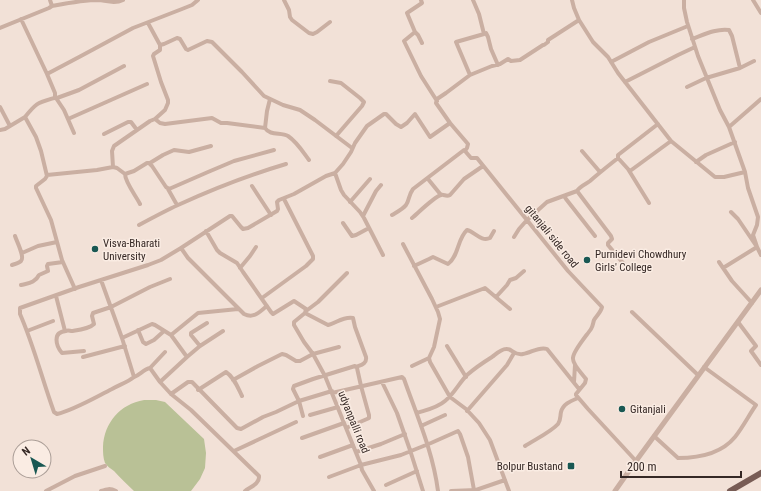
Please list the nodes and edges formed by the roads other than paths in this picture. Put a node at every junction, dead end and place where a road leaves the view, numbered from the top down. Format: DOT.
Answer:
graph roads {
  1 [pos="50,0"];
  2 [pos="123,0"];
  3 [pos="198,0"];
  4 [pos="284,0"];
  5 [pos="421,0"];
  6 [pos="473,0"];
  7 [pos="572,0"];
  8 [pos="684,0"];
  9 [pos="754,0"];
  10 [pos="191,2"];
  11 [pos="52,6"];
  12 [pos="761,13"];
  13 [pos="21,19"];
  14 [pos="579,20"];
  15 [pos="330,22"];
  16 [pos="148,23"];
  17 [pos="688,26"];
  18 [pos="0,27"];
  19 [pos="415,32"];
  20 [pos="484,34"];
  21 [pos="692,39"];
  22 [pos="422,42"];
  23 [pos="160,45"];
  24 [pos="695,48"];
  25 [pos="611,62"];
  26 [pos="754,62"];
  27 [pos="498,65"];
  28 [pos="124,66"];
  29 [pos="740,68"];
  30 [pos="47,74"];
  31 [pos="470,74"];
  32 [pos="706,78"];
  33 [pos="330,81"];
  34 [pos="625,82"];
  35 [pos="147,84"];
  36 [pos="687,87"];
  37 [pos="56,97"];
  38 [pos="270,99"];
  39 [pos="761,99"];
  40 [pos="437,101"];
  41 [pos="0,107"];
  42 [pos="25,116"];
  43 [pos="155,118"];
  44 [pos="68,119"];
  45 [pos="450,123"];
  46 [pos="658,124"];
  47 [pos="10,126"];
  48 [pos="729,127"];
  49 [pos="265,128"];
  50 [pos="0,130"];
  51 [pos="137,130"];
  52 [pos="74,133"];
  53 [pos="104,134"];
  54 [pos="336,136"];
  55 [pos="671,141"];
  56 [pos="735,142"];
  57 [pos="211,146"];
  58 [pos="352,148"];
  59 [pos="274,150"];
  60 [pos="582,150"];
  61 [pos="465,151"];
  62 [pos="618,158"];
  63 [pos="309,160"];
  64 [pos="696,162"];
  65 [pos="150,163"];
  66 [pos="286,164"];
  67 [pos="484,166"];
  68 [pos="113,167"];
  69 [pos="630,171"];
  70 [pos="600,172"];
  71 [pos="745,172"];
  72 [pos="335,173"];
  73 [pos="125,174"];
  74 [pos="46,175"];
  75 [pos="370,179"];
  76 [pos="428,179"];
  77 [pos="381,185"];
  78 [pos="252,186"];
  79 [pos="168,189"];
  80 [pos="577,190"];
  81 [pos="440,195"];
  82 [pos="564,196"];
  83 [pos="284,199"];
  84 [pos="350,202"];
  85 [pos="649,203"];
  86 [pos="140,204"];
  87 [pos="177,205"];
  88 [pos="731,212"];
  89 [pos="271,215"];
  90 [pos="392,215"];
  91 [pos="363,216"];
  92 [pos="412,218"];
  93 [pos="527,220"];
  94 [pos="343,223"];
  95 [pos="140,225"];
  96 [pos="369,228"];
  97 [pos="206,231"];
  98 [pos="494,231"];
  99 [pos="15,236"];
  100 [pos="595,236"];
  101 [pos="514,237"];
  102 [pos="57,242"];
  103 [pos="403,244"];
  104 [pos="256,247"];
  105 [pos="757,247"];
  106 [pos="180,248"];
  107 [pos="22,253"];
  108 [pos="383,255"];
  109 [pos="761,255"];
  110 [pos="63,262"];
  111 [pos="719,262"];
  112 [pos="12,266"];
  113 [pos="414,266"];
  114 [pos="240,268"];
  115 [pos="723,268"];
  116 [pos="628,269"];
  117 [pos="524,271"];
  118 [pos="347,273"];
  119 [pos="170,279"];
  120 [pos="102,280"];
  121 [pos="21,285"];
  122 [pos="75,289"];
  123 [pos="761,290"];
  124 [pos="56,296"];
  125 [pos="496,297"];
  126 [pos="262,298"];
  127 [pos="752,302"];
  128 [pos="267,306"];
  129 [pos="111,307"];
  130 [pos="436,307"];
  131 [pos="238,309"];
  132 [pos="510,309"];
  133 [pos="306,312"];
  134 [pos="632,312"];
  135 [pos="53,321"];
  136 [pos="738,322"];
  137 [pos="208,323"];
  138 [pos="138,330"];
  139 [pos="27,331"];
  140 [pos="65,331"];
  141 [pos="164,331"];
  142 [pos="223,331"];
  143 [pos="170,335"];
  144 [pos="122,338"];
  145 [pos="125,346"];
  146 [pos="200,346"];
  147 [pos="447,346"];
  148 [pos="339,347"];
  149 [pos="84,351"];
  150 [pos="165,352"];
  151 [pos="514,353"];
  152 [pos="313,354"];
  153 [pos="188,356"];
  154 [pos="83,357"];
  155 [pos="429,358"];
  156 [pos="575,365"];
  157 [pos="761,365"];
  158 [pos="356,366"];
  159 [pos="412,366"];
  160 [pos="704,367"];
  161 [pos="150,368"];
  162 [pos="698,375"];
  163 [pos="325,376"];
  164 [pos="134,377"];
  165 [pos="466,378"];
  166 [pos="233,380"];
  167 [pos="160,382"];
  168 [pos="382,382"];
  169 [pos="574,382"];
  170 [pos="361,386"];
  171 [pos="198,390"];
  172 [pos="579,390"];
  173 [pos="332,392"];
  174 [pos="171,394"];
  175 [pos="242,396"];
  176 [pos="450,397"];
  177 [pos="578,398"];
  178 [pos="298,401"];
  179 [pos="338,407"];
  180 [pos="468,411"];
  181 [pos="417,413"];
  182 [pos="310,415"];
  183 [pos="445,415"];
  184 [pos="303,416"];
  185 [pos="296,422"];
  186 [pos="344,423"];
  187 [pos="422,426"];
  188 [pos="346,428"];
  189 [pos="405,434"];
  190 [pos="654,436"];
  191 [pos="302,438"];
  192 [pos="427,444"];
  193 [pos="353,445"];
  194 [pos="525,446"];
  195 [pos="410,450"];
  196 [pos="234,451"];
  197 [pos="356,452"];
  198 [pos="320,457"];
  199 [pos="636,461"];
  200 [pos="361,465"];
  201 [pos="105,466"];
  202 [pos="417,471"];
  203 [pos="761,473"];
  204 [pos="329,477"];
  205 [pos="505,480"];
  206 [pos="386,485"];
  207 [pos="475,490"];
  208 [pos="46,491"];
  209 [pos="101,491"];
  210 [pos="116,491"];
  211 [pos="245,491"];
  212 [pos="374,491"];
  213 [pos="423,491"];
  214 [pos="438,491"];
  215 [pos="451,491"];
  216 [pos="509,491"];
  217 [pos="615,491"];
  218 [pos="730,491"];
  1 -- 11 [label="street"];
  2 -- 11 [label="street"];
  3 -- 10 [label="street"];
  4 -- 15 [label="street"];
  5 -- 19 [label="street"];
  6 -- 20 [label="street"];
  7 -- 14 [label="street"];
  8 -- 17 [label="street"];
  9 -- 12 [label="street"];
  10 -- 16 [label="street"];
  11 -- 13 [label="street"];
  13 -- 18 [label="street"];
  13 -- 30 [label="street"];
  14 -- 25 [label="street"];
  14 -- 27 [label="street"];
  16 -- 23 [label="street"];
  16 -- 30 [label="street"];
  17 -- 21 [label="street"];
  17 -- 25 [label="street"];
  19 -- 22 [label="street"];
  19 -- 40 [label="street"];
  20 -- 27 [label="street"];
  20 -- 31 [label="street"];
  21 -- 24 [label="street"];
  21 -- 29 [label="street"];
  23 -- 38 [label="street"];
  23 -- 43 [label="street"];
  24 -- 32 [label="street"];
  24 -- 34 [label="street"];
  25 -- 34 [label="street"];
  26 -- 29 [label="street"];
  27 -- 31 [label="street"];
  28 -- 37 [label="street"];
  29 -- 32 [label="street"];
  30 -- 37 [label="street"];
  31 -- 40 [label="street"];
  32 -- 36 [label="street"];
  32 -- 48 [label="street"];
  33 -- 54 [label="street"];
  34 -- 46 [label="street"];
  35 -- 44 [label="street"];
  37 -- 42 [label="street"];
  37 -- 44 [label="street"];
  38 -- 49 [label="street"];
  38 -- 54 [label="street"];
  39 -- 48 [label="street"];
  40 -- 45 [label="street"];
  41 -- 47 [label="street"];
  42 -- 47 [label="street"];
  42 -- 74 [label="street"];
  43 -- 49 [label="street"];
  43 -- 51 [label="street"];
  44 -- 52 [label="street"];
  45 -- 58 [label="street"];
  45 -- 61 [label="street"];
  46 -- 55 [label="street"];
  46 -- 62 [label="street"];
  47 -- 50 [label="street"];
  48 -- 56 [label="street"];
  49 -- 63 [label="street"];
  51 -- 53 [label="street"];
  51 -- 68 [label="street"];
  54 -- 58 [label="street"];
  55 -- 64 [label="street"];
  55 -- 69 [label="street"];
  56 -- 64 [label="street"];
  56 -- 71 [label="street"];
  57 -- 65 [label="street"];
  58 -- 72 [label="street"];
  59 -- 79 [label="street"];
  60 -- 70 [label="street"];
  61 -- 67 [label="street, gitanjali side road"];
  61 -- 76 [label="street"];
  62 -- 69 [label="street"];
  62 -- 70 [label="street"];
  64 -- 71 [label="street"];
  65 -- 73 [label="street"];
  65 -- 79 [label="street"];
  66 -- 87 [label="street"];
  67 -- 81 [label="street"];
  67 -- 93 [label="street, gitanjali side road"];
  68 -- 73 [label="street"];
  68 -- 74 [label="street"];
  69 -- 85 [label="street"];
  70 -- 80 [label="street"];
  71 -- 105 [label="street"];
  72 -- 83 [label="street"];
  72 -- 84 [label="street"];
  73 -- 86 [label="street"];
  74 -- 102 [label="street"];
  75 -- 84 [label="street"];
  76 -- 81 [label="street"];
  76 -- 90 [label="street"];
  77 -- 91 [label="street"];
  78 -- 89 [label="street"];
  79 -- 87 [label="street"];
  80 -- 82 [label="street"];
  80 -- 116 [label="street"];
  81 -- 92 [label="street"];
  82 -- 93 [label="street"];
  82 -- 100 [label="street"];
  83 -- 89 [label="street"];
  83 -- 126 [label="street"];
  84 -- 91 [label="street"];
  87 -- 95 [label="street"];
  88 -- 105 [label="street"];
  89 -- 97 [label="street"];
  91 -- 96 [label="street"];
  93 -- 101 [label="street"];
  93 -- 156 [label="street, gitanjali side road"];
  94 -- 96 [label="street"];
  96 -- 108 [label="street"];
  97 -- 106 [label="street"];
  97 -- 114 [label="street"];
  98 -- 113 [label="street"];
  99 -- 107 [label="street"];
  102 -- 107 [label="street"];
  102 -- 110 [label="street"];
  103 -- 113 [label="street"];
  104 -- 114 [label="street"];
  105 -- 109 [label="street"];
  105 -- 115 [label="street"];
  106 -- 120 [label="street"];
  106 -- 131 [label="street"];
  107 -- 112 [label="street"];
  110 -- 121 [label="street"];
  110 -- 122 [label="street"];
  111 -- 115 [label="street"];
  113 -- 130 [label="street"];
  114 -- 126 [label="street"];
  115 -- 127 [label="street"];
  117 -- 125 [label="street"];
  118 -- 133 [label="street"];
  119 -- 129 [label="street"];
  120 -- 122 [label="street"];
  120 -- 129 [label="street"];
  122 -- 124 [label="street"];
  123 -- 127 [label="street"];
  124 -- 139 [label="street"];
  124 -- 140 [label="street"];
  125 -- 130 [label="street"];
  125 -- 132 [label="street"];
  126 -- 128 [label="street"];
  127 -- 136 [label="street"];
  128 -- 131 [label="street"];
  128 -- 133 [label="street"];
  129 -- 140 [label="street"];
  129 -- 144 [label="street"];
  130 -- 155 [label="street"];
  131 -- 143 [label="street"];
  133 -- 152 [label="street, udyanpalli road"];
  133 -- 158 [label="street"];
  134 -- 162 [label="street"];
  135 -- 139 [label="street"];
  136 -- 157 [label="street"];
  136 -- 160 [label="street"];
  137 -- 146 [label="street"];
  138 -- 141 [label="street"];
  138 -- 141 [label="street"];
  138 -- 144 [label="street"];
  139 -- 164 [label="street"];
  140 -- 149 [label="street"];
  141 -- 143 [label="street"];
  142 -- 146 [label="street"];
  143 -- 153 [label="street"];
  144 -- 145 [label="street"];
  145 -- 154 [label="street"];
  145 -- 164 [label="street"];
  146 -- 153 [label="street"];
  147 -- 165 [label="street"];
  148 -- 152 [label="street"];
  150 -- 161 [label="street"];
  151 -- 165 [label="street"];
  151 -- 169 [label="street"];
  151 -- 180 [label="street"];
  152 -- 163 [label="street, udyanpalli road"];
  152 -- 166 [label="street"];
  153 -- 167 [label="street"];
  155 -- 159 [label="street"];
  155 -- 176 [label="street"];
  156 -- 169 [label="street"];
  156 -- 172 [label="street"];
  158 -- 163 [label="street"];
  158 -- 170 [label="street"];
  160 -- 162 [label="street"];
  160 -- 190 [label="street"];
  161 -- 164 [label="street"];
  161 -- 167 [label="street"];
  162 -- 190 [label="street"];
  163 -- 173 [label="street, udyanpalli road"];
  163 -- 178 [label="street"];
  165 -- 176 [label="street"];
  166 -- 171 [label="street"];
  166 -- 175 [label="street"];
  167 -- 174 [label="street"];
  168 -- 170 [label="street"];
  168 -- 181 [label="street"];
  168 -- 189 [label="street"];
  169 -- 172 [label="street"];
  170 -- 173 [label="street"];
  170 -- 188 [label="street"];
  171 -- 174 [label="street"];
  171 -- 178 [label="street"];
  172 -- 177 [label="street"];
  173 -- 178 [label="street"];
  173 -- 179 [label="street, udyanpalli road"];
  174 -- 196 [label="street"];
  176 -- 180 [label="street"];
  176 -- 181 [label="street"];
  177 -- 194 [label="street"];
  177 -- 199 [label="street"];
  178 -- 184 [label="street"];
  179 -- 182 [label="street"];
  179 -- 186 [label="street, udyanpalli road"];
  180 -- 205 [label="street"];
  181 -- 187 [label="street"];
  183 -- 187 [label="street"];
  185 -- 196 [label="street"];
  186 -- 188 [label="street, udyanpalli road"];
  186 -- 191 [label="street"];
  187 -- 192 [label="street"];
  188 -- 193 [label="street, udyanpalli road"];
  189 -- 195 [label="street"];
  189 -- 197 [label="street"];
  190 -- 199 [label="street"];
  192 -- 195 [label="street"];
  192 -- 207 [label="street"];
  192 -- 214 [label="street"];
  193 -- 197 [label="street, udyanpalli road"];
  193 -- 198 [label="street"];
  195 -- 200 [label="street"];
  195 -- 202 [label="street"];
  196 -- 211 [label="street"];
  197 -- 200 [label="street, udyanpalli road"];
  199 -- 217 [label="street"];
  200 -- 204 [label="street"];
  200 -- 212 [label="street, udyanpalli road"];
  201 -- 208 [label="street"];
  202 -- 206 [label="street"];
  202 -- 213 [label="street"];
  203 -- 218 [label="main road"];
  205 -- 207 [label="street"];
  205 -- 216 [label="street"];
  207 -- 215 [label="street"];
  209 -- 210 [label="street"];
}
